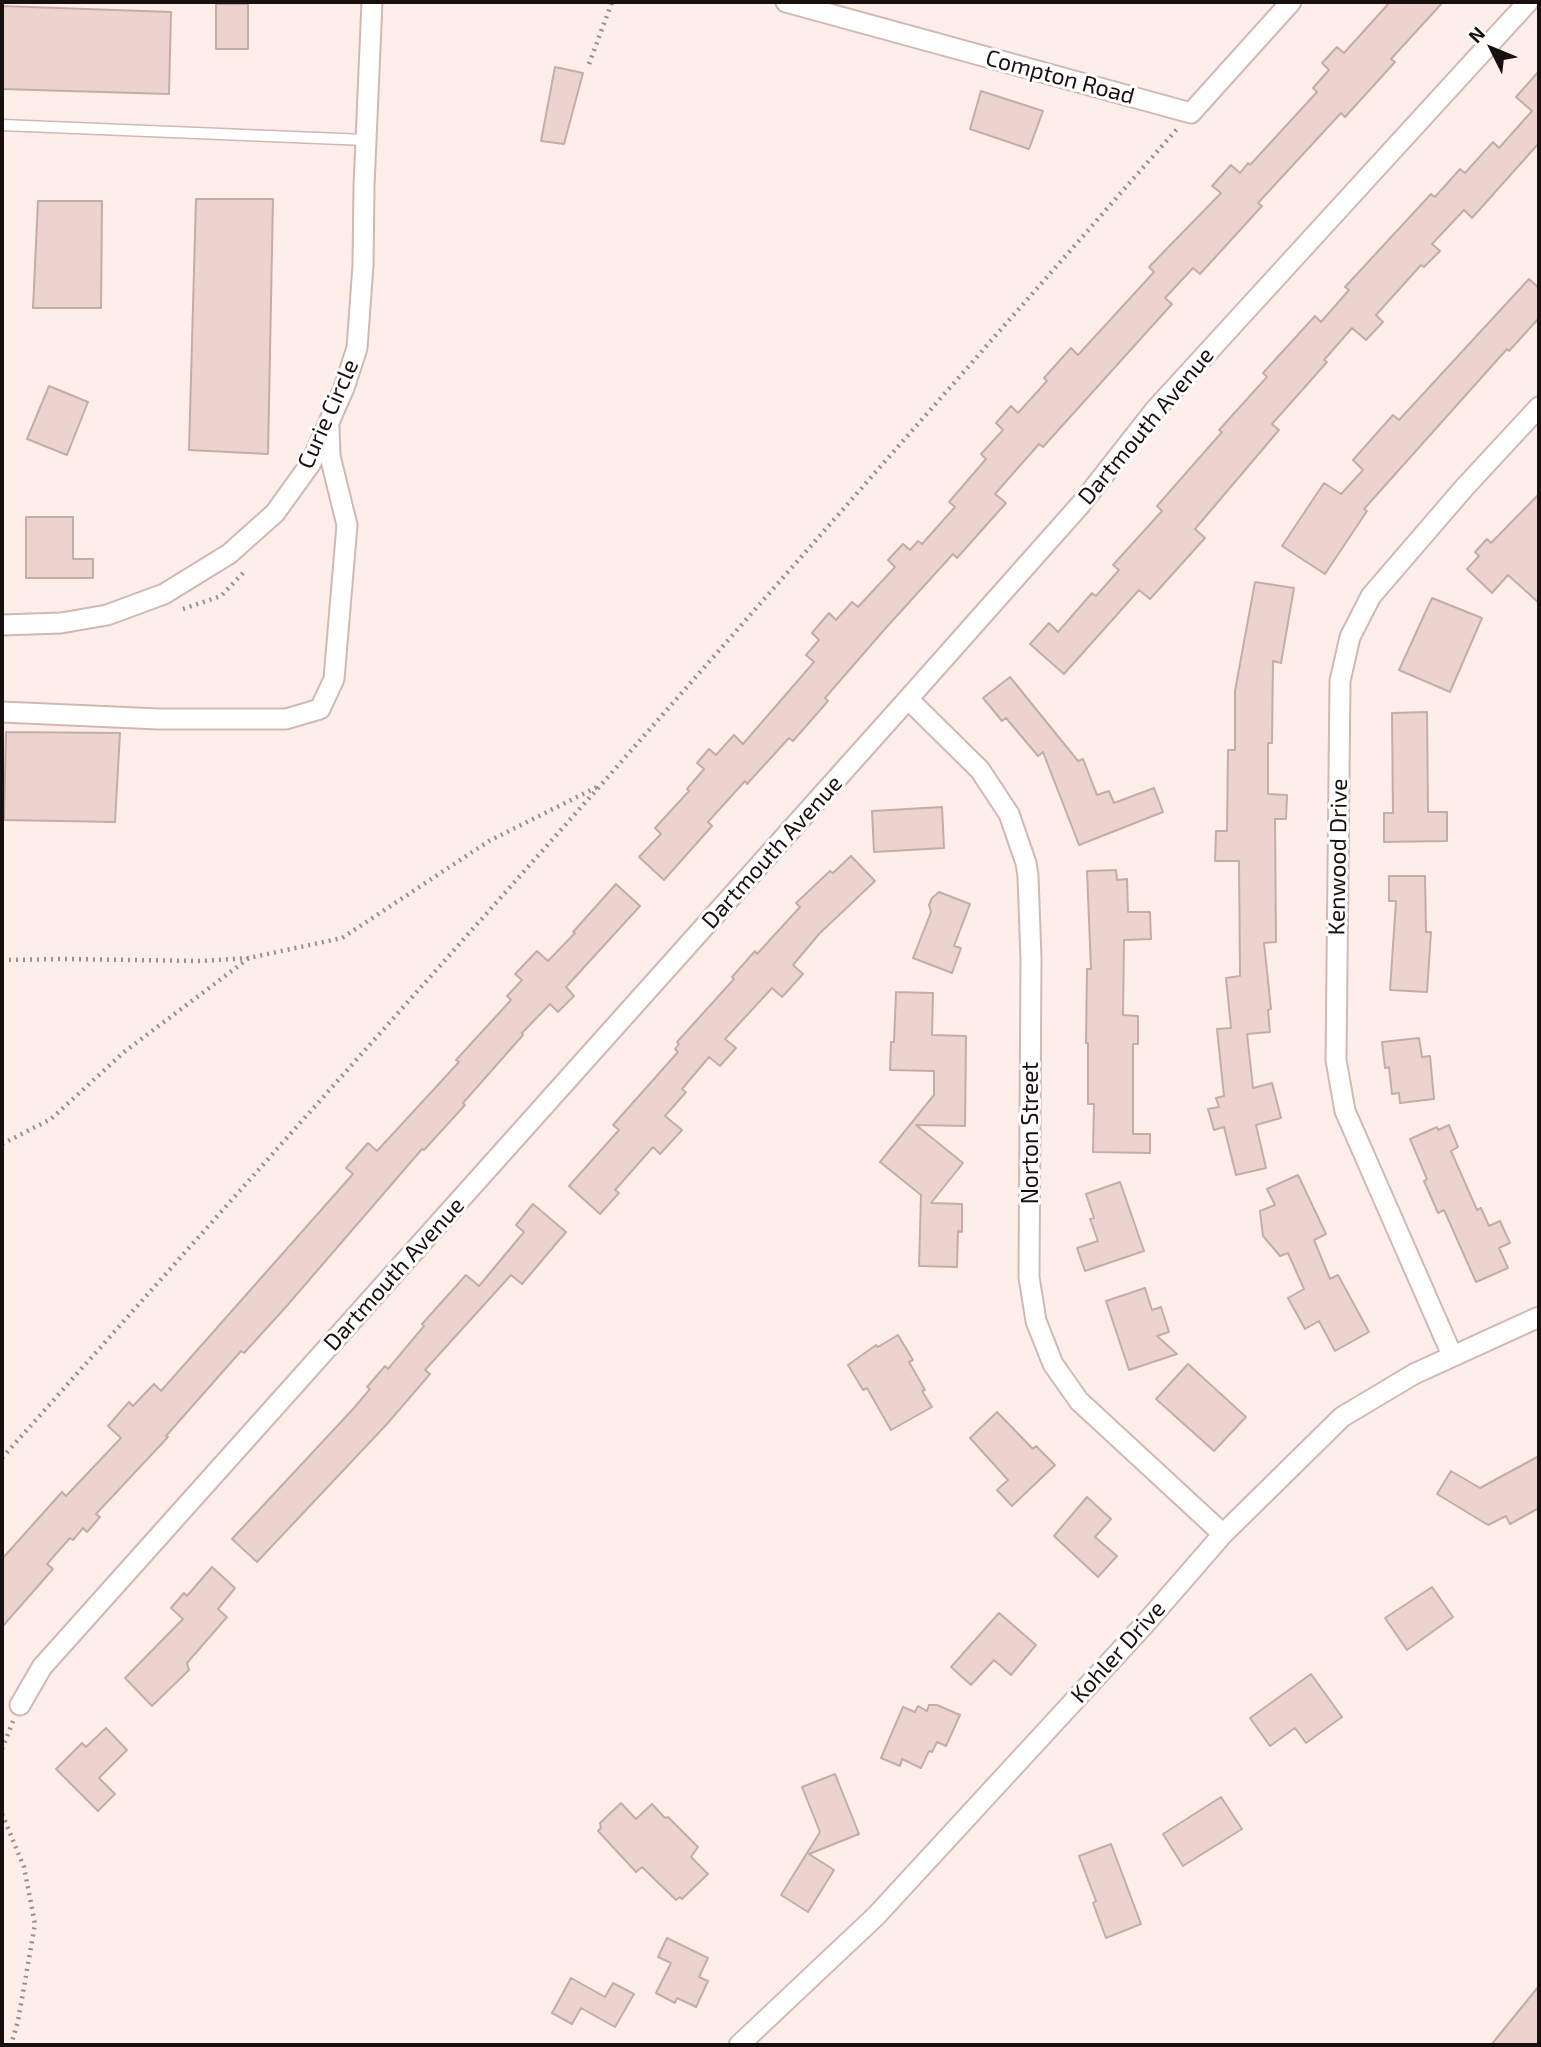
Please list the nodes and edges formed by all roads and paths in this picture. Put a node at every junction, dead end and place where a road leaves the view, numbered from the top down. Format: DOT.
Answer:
graph roads {
  1 [pos="372,2"];
  2 [pos="611,2"];
  3 [pos="786,2"];
  4 [pos="1291,2"];
  5 [pos="1528,2"];
  6 [pos="589,64"];
  7 [pos="1191,113"];
  8 [pos="2,125"];
  9 [pos="366,140"];
  10 [pos="1539,407"];
  11 [pos="329,422"];
  12 [pos="248,567"];
  13 [pos="182,609"];
  14 [pos="2,625"];
  15 [pos="908,699"];
  16 [pos="2,712"];
  17 [pos="600,786"];
  18 [pos="250,958"];
  19 [pos="2,960"];
  20 [pos="2,1144"];
  21 [pos="1539,1317"];
  22 [pos="1452,1355"];
  23 [pos="2,1458"];
  24 [pos="1223,1534"];
  25 [pos="20,1705"];
  26 [pos="2,1749"];
  27 [pos="2,1814"];
  28 [pos="11,2045"];
  29 [pos="739,2045"];
  1 -- 9 [label="street, Curie Circle"];
  2 -- 6 [label="path"];
  3 -- 7 [label="street, Compton Road"];
  4 -- 7 [label="street"];
  5 -- 15 [label="street, Dartmouth Avenue"];
  7 -- 17 [label="path"];
  8 -- 9 [label="lane"];
  9 -- 11 [label="street, Curie Circle"];
  10 -- 22 [label="street, Kenwood Drive"];
  11 -- 14 [label="street, Curie Circle"];
  11 -- 16 [label="street"];
  12 -- 13 [label="path"];
  15 -- 24 [label="street, Norton Street"];
  15 -- 25 [label="street, Dartmouth Avenue"];
  17 -- 18 [label="path"];
  17 -- 23 [label="path"];
  18 -- 19 [label="path"];
  18 -- 20 [label="path"];
  21 -- 22 [label="street, Kohler Drive"];
  22 -- 24 [label="street, Kohler Drive"];
  24 -- 29 [label="street, Kohler Drive"];
  25 -- 26 [label="path"];
  27 -- 28 [label="path"];
}
